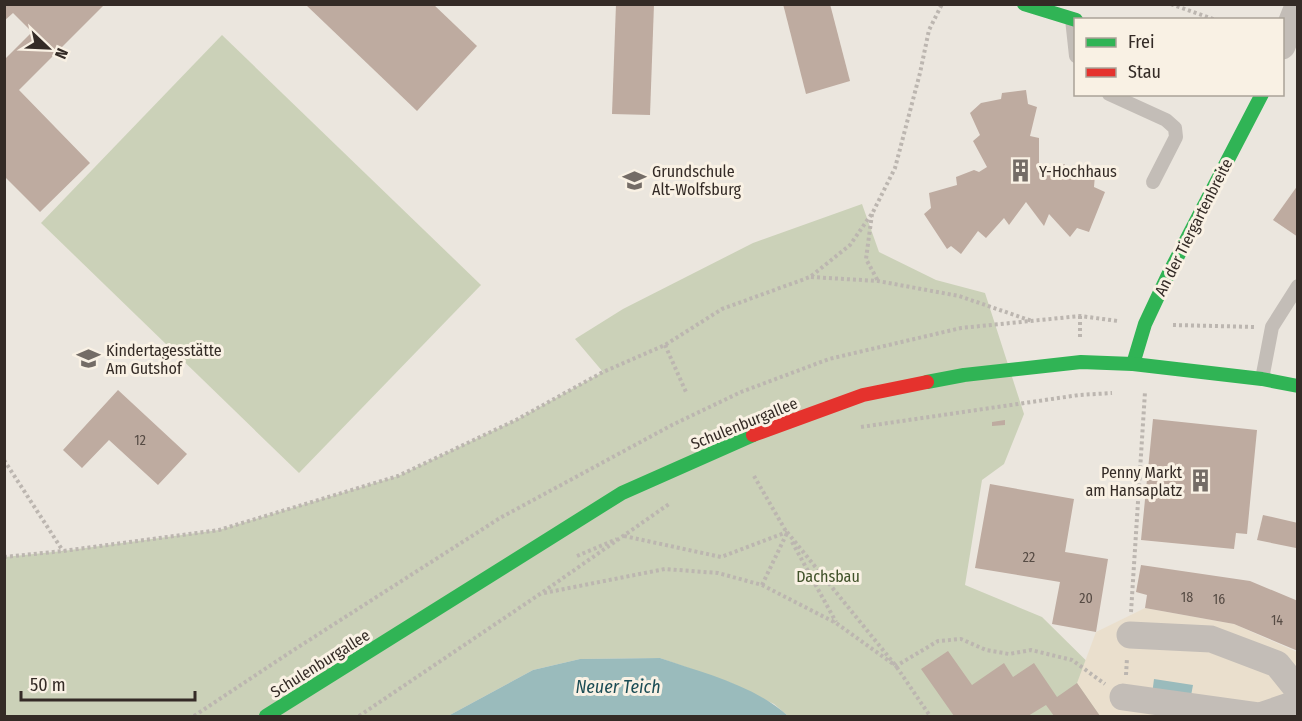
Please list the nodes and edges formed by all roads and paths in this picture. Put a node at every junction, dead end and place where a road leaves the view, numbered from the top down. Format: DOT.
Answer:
graph roads {
  1 [pos="942,4"];
  2 [pos="1024,4"];
  3 [pos="1171,4"];
  4 [pos="1298,6"];
  5 [pos="1210,18"];
  6 [pos="1074,20"];
  7 [pos="1284,41"];
  8 [pos="1113,96"];
  9 [pos="1261,96"];
  10 [pos="1153,182"];
  11 [pos="873,212"];
  12 [pos="810,277"];
  13 [pos="878,281"];
  14 [pos="1298,286"];
  15 [pos="1034,321"];
  16 [pos="665,345"];
  17 [pos="1133,364"];
  18 [pos="1262,379"];
  19 [pos="1298,386"];
  20 [pos="686,392"];
  21 [pos="1134,392"];
  22 [pos="1123,393"];
  23 [pos="852,429"];
  24 [pos="4,460"];
  25 [pos="754,476"];
  26 [pos="670,503"];
  27 [pos="787,532"];
  28 [pos="625,536"];
  29 [pos="63,551"];
  30 [pos="4,557"];
  31 [pos="762,585"];
  32 [pos="540,594"];
  33 [pos="836,623"];
  34 [pos="1130,635"];
  35 [pos="896,666"];
  36 [pos="1091,674"];
  37 [pos="1298,690"];
  38 [pos="1123,696"];
  39 [pos="1298,703"];
  40 [pos="266,717"];
  41 [pos="359,717"];
  42 [pos="930,717"];
  1 -- 11 [label="path"];
  2 -- 6 [label="street"];
  3 -- 5 [label="path"];
  4 -- 7 [label="street"];
  8 -- 10 [label="lane"];
  9 -- 17 [label="street, An der Tiergartenbreite"];
  11 -- 12 [label="path"];
  11 -- 13 [label="path"];
  12 -- 13 [label="path"];
  12 -- 16 [label="path"];
  13 -- 15 [label="path"];
  14 -- 18 [label="lane"];
  16 -- 20 [label="path"];
  16 -- 29 [label="path"];
  17 -- 18 [label="street, Schulenburgallee"];
  17 -- 40 [label="street, Schulenburgallee"];
  18 -- 19 [label="street, Schulenburgallee"];
  21 -- 34 [label="path"];
  22 -- 23 [label="path"];
  24 -- 29 [label="path"];
  25 -- 27 [label="path"];
  26 -- 28 [label="path"];
  27 -- 28 [label="path"];
  27 -- 31 [label="path"];
  27 -- 33 [label="path"];
  27 -- 35 [label="path"];
  28 -- 32 [label="path"];
  29 -- 30 [label="path"];
  31 -- 32 [label="path"];
  31 -- 33 [label="path"];
  32 -- 41 [label="path"];
  33 -- 35 [label="path"];
  34 -- 37 [label="street"];
  34 -- 38 [label="path"];
  35 -- 36 [label="path"];
  35 -- 42 [label="path"];
  38 -- 39 [label="street"];
}
